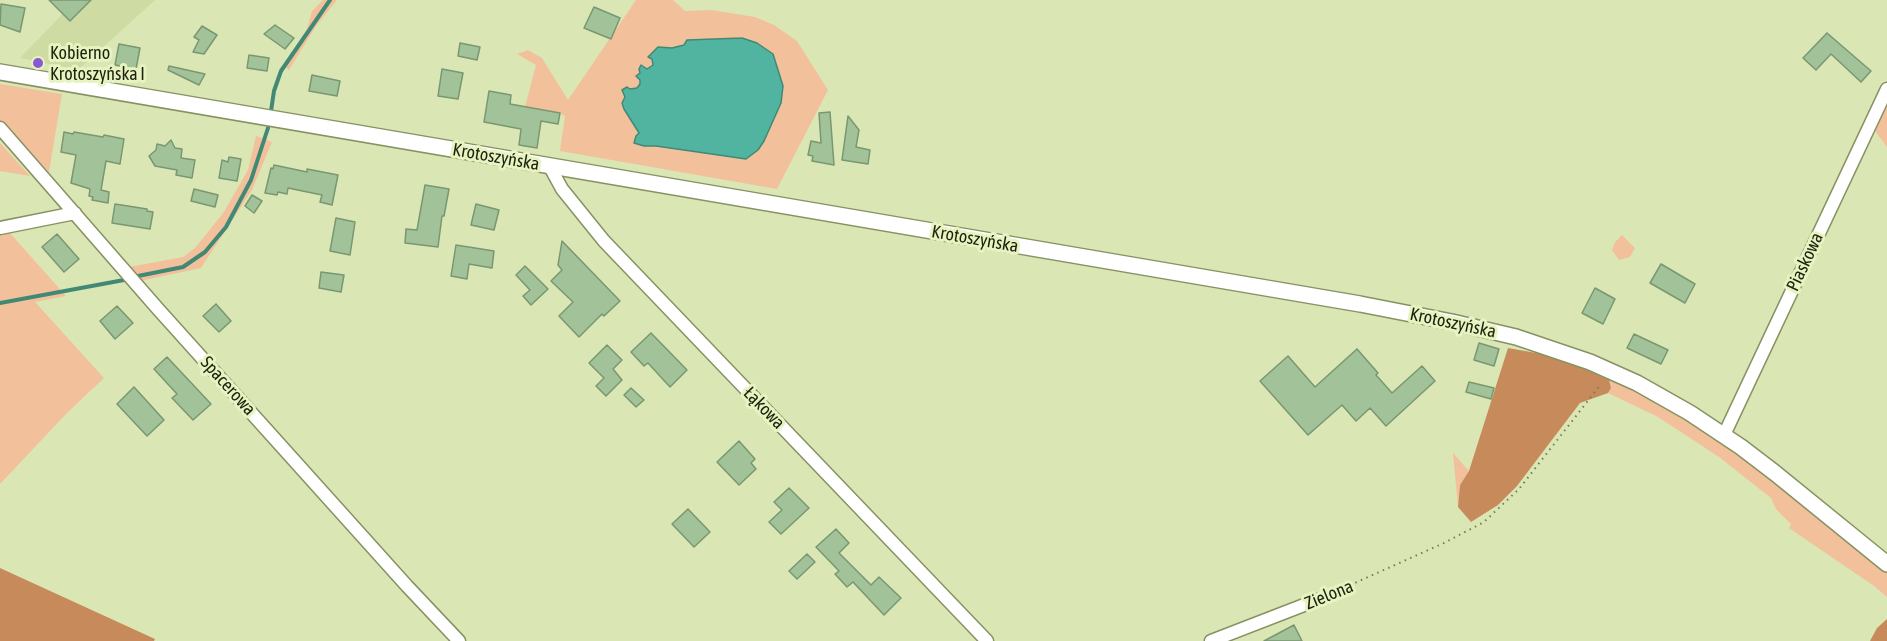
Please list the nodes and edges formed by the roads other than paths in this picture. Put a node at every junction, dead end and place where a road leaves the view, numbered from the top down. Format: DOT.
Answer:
graph roads {
  1 [pos="0,72"];
  2 [pos="1887,89"];
  3 [pos="0,128"];
  4 [pos="550,167"];
  5 [pos="75,213"];
  6 [pos="0,228"];
  7 [pos="1724,435"];
  8 [pos="1887,564"];
  9 [pos="1317,600"];
  10 [pos="459,641"];
  11 [pos="987,641"];
  12 [pos="1211,641"];
  1 -- 4 [label="street, Krotoszyńska"];
  2 -- 7 [label="street, Piaskowa"];
  3 -- 5 [label="street, Spacerowa"];
  4 -- 7 [label="street, Krotoszyńska"];
  4 -- 11 [label="street, Łąkowa"];
  5 -- 6 [label="street"];
  5 -- 10 [label="street, Spacerowa"];
  7 -- 8 [label="street, Krotoszyńska"];
  9 -- 12 [label="street, Zielona"];
}
